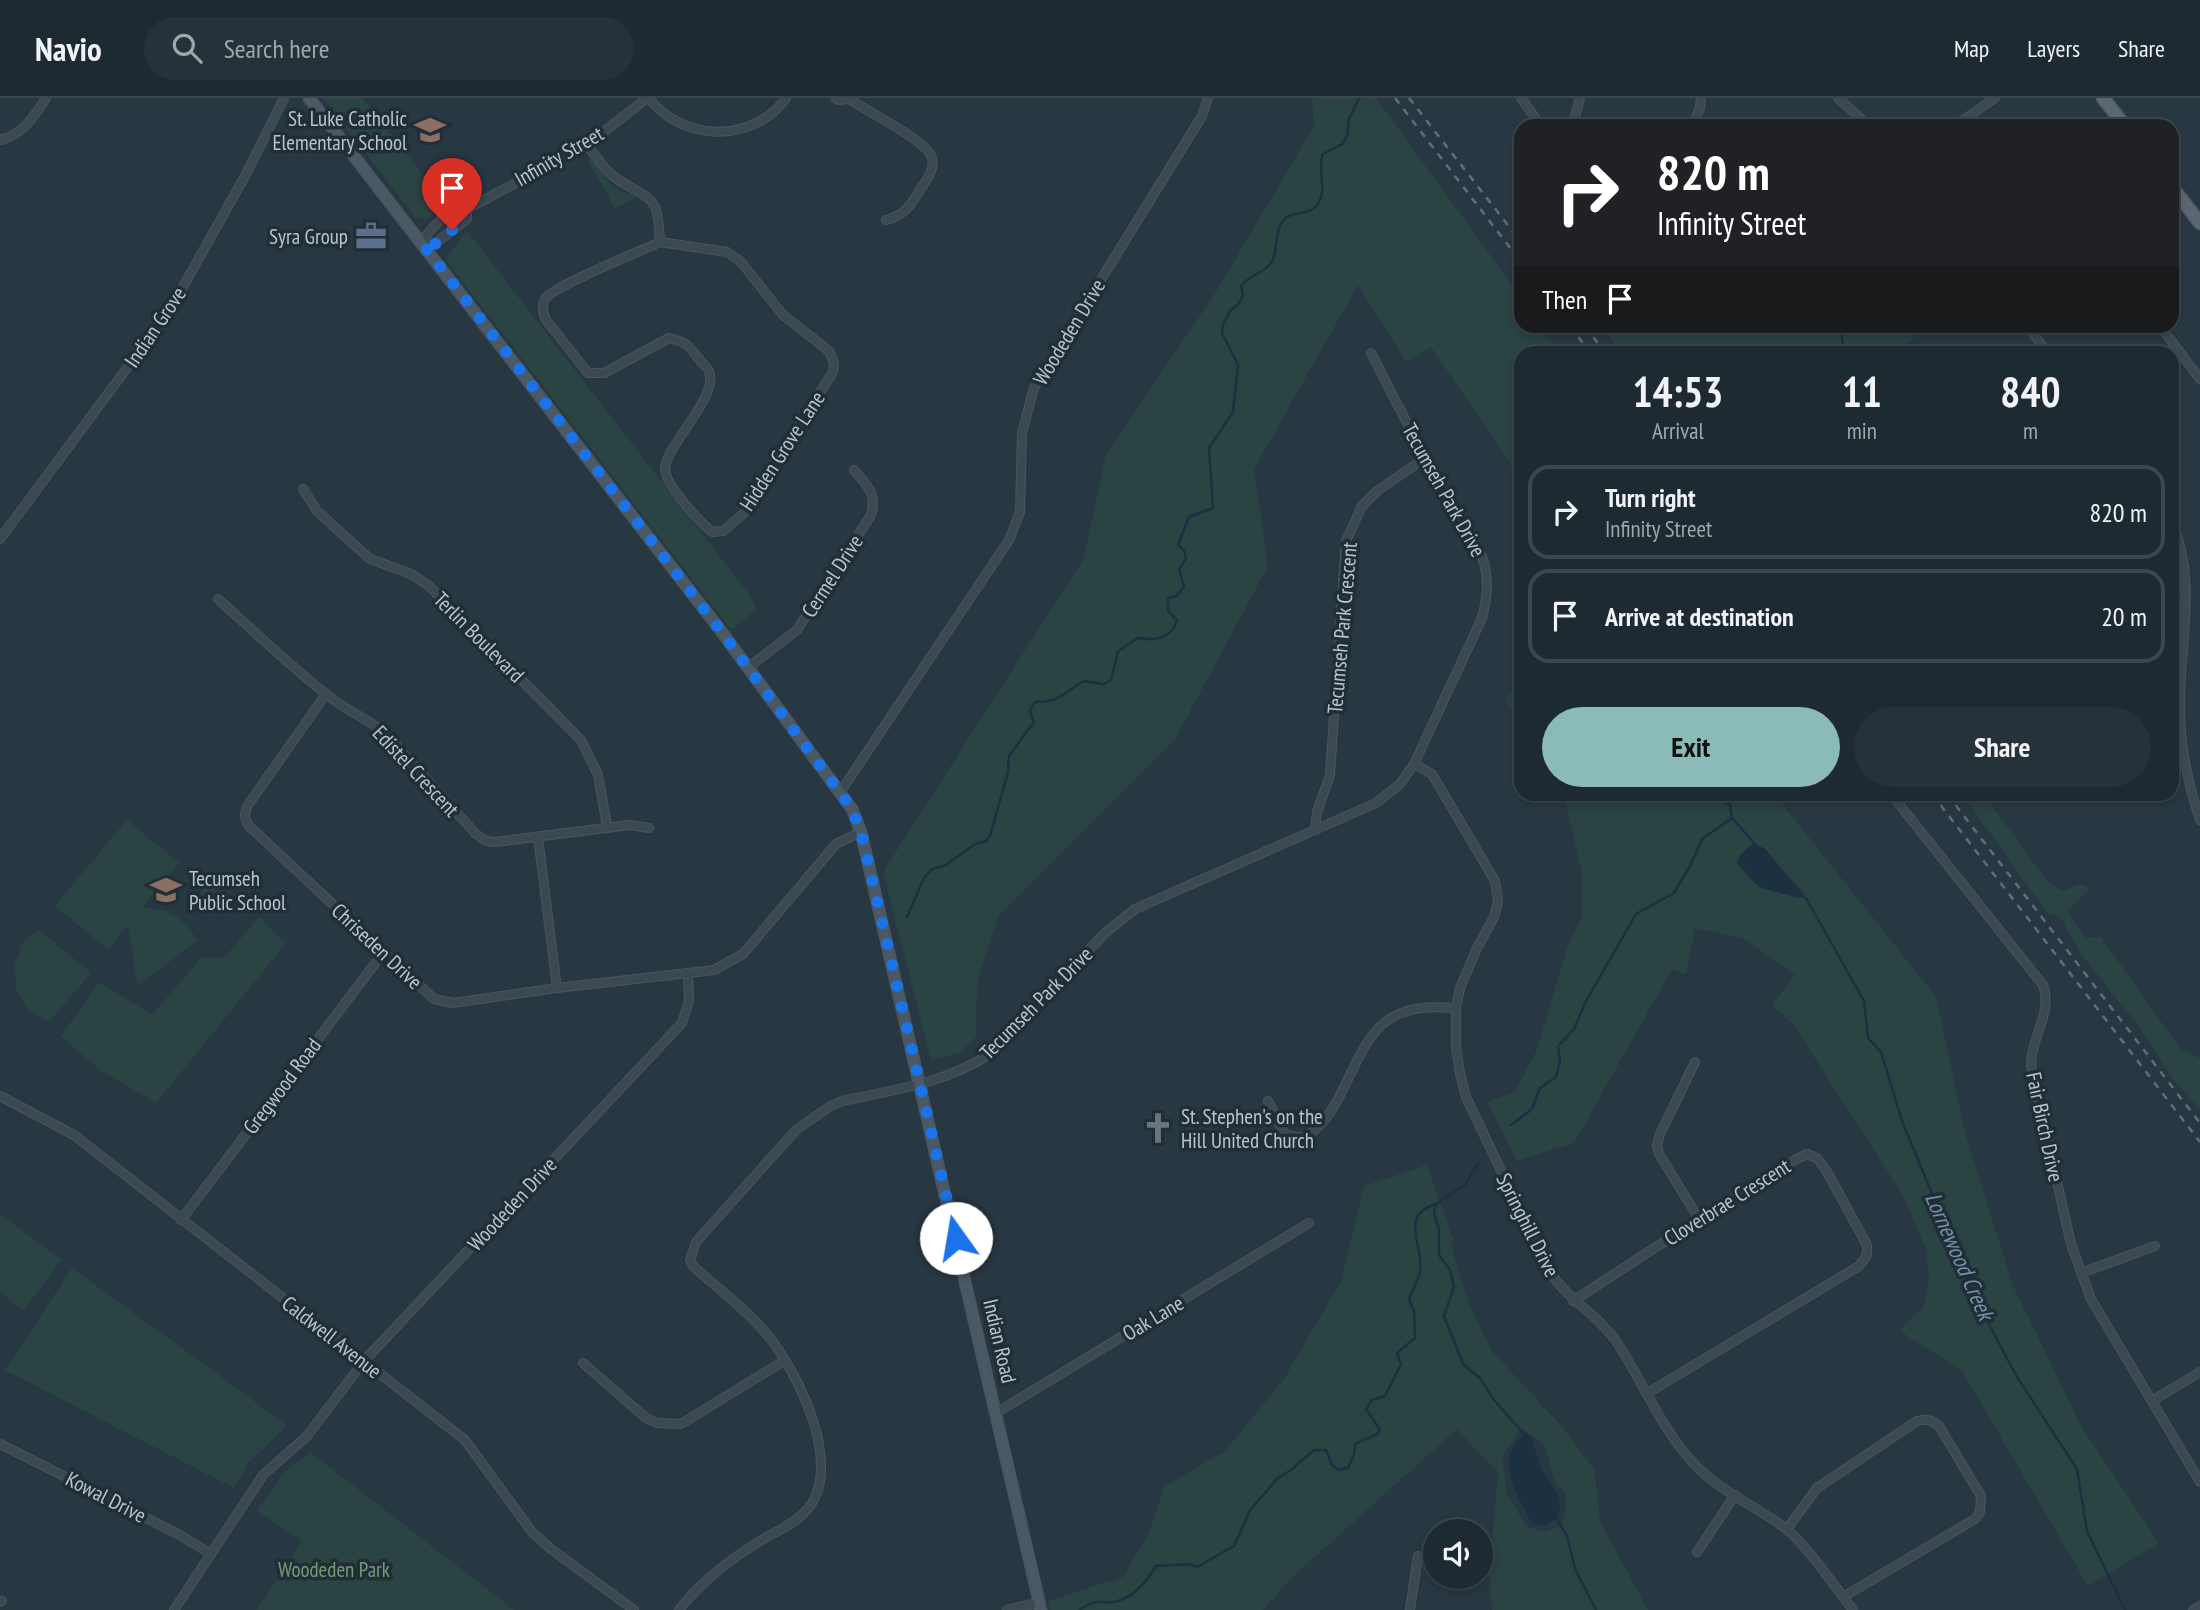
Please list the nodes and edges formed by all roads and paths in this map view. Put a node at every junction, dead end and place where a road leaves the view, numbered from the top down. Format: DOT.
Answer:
graph roads {
  1 [pos="46,98"];
  2 [pos="284,98"];
  3 [pos="309,98"];
  4 [pos="648,98"];
  5 [pos="786,98"];
  6 [pos="835,98"];
  7 [pos="1208,98"];
  8 [pos="1521,98"];
  9 [pos="1580,98"];
  10 [pos="1701,98"];
  11 [pos="1838,98"];
  12 [pos="1995,98"];
  13 [pos="2103,98"];
  14 [pos="848,99"];
  15 [pos="1536,119"];
  16 [pos="1575,119"];
  17 [pos="1695,119"];
  18 [pos="1861,119"];
  19 [pos="1965,119"];
  20 [pos="2119,119"];
  21 [pos="0,140"];
  22 [pos="587,145"];
  23 [pos="2179,196"];
  24 [pos="467,209"];
  25 [pos="886,220"];
  26 [pos="2200,223"];
  27 [pos="660,242"];
  28 [pos="422,243"];
  29 [pos="2179,351"];
  30 [pos="1371,353"];
  31 [pos="2200,379"];
  32 [pos="1425,457"];
  33 [pos="854,470"];
  34 [pos="303,489"];
  35 [pos="0,539"];
  36 [pos="2179,540"];
  37 [pos="218,599"];
  38 [pos="749,667"];
  39 [pos="326,694"];
  40 [pos="1414,764"];
  41 [pos="841,791"];
  42 [pos="1897,801"];
  43 [pos="2197,803"];
  44 [pos="2200,820"];
  45 [pos="607,826"];
  46 [pos="649,828"];
  47 [pos="1315,830"];
  48 [pos="861,832"];
  49 [pos="538,837"];
  50 [pos="383,953"];
  51 [pos="688,974"];
  52 [pos="556,988"];
  53 [pos="1457,1008"];
  54 [pos="1695,1062"];
  55 [pos="920,1084"];
  56 [pos="0,1096"];
  57 [pos="1268,1101"];
  58 [pos="1699,1219"];
  59 [pos="181,1220"];
  60 [pos="1309,1223"];
  61 [pos="2155,1246"];
  62 [pos="2081,1273"];
  63 [pos="1573,1301"];
  64 [pos="364,1361"];
  65 [pos="785,1361"];
  66 [pos="583,1363"];
  67 [pos="2200,1372"];
  68 [pos="1646,1394"];
  69 [pos="2152,1401"];
  70 [pos="996,1413"];
  71 [pos="0,1444"];
  72 [pos="2200,1482"];
  73 [pos="1735,1495"];
  74 [pos="1787,1529"];
  75 [pos="1697,1552"];
  76 [pos="211,1554"];
  77 [pos="1418,1556"];
  78 [pos="1843,1597"];
  79 [pos="1041,1606"];
  80 [pos="2200,1606"];
  81 [pos="174,1610"];
  82 [pos="635,1610"];
  83 [pos="680,1610"];
  84 [pos="1007,1610"];
  85 [pos="1410,1610"];
  86 [pos="1853,1610"];
  87 [pos="2193,1610"];
  1 -- 21 [label="street"];
  2 -- 35 [label="street, Indian Grove"];
  3 -- 28 [label="street, Indian Road"];
  4 -- 5 [label="street"];
  4 -- 22 [label="street, Infinity Street"];
  6 -- 14 [label="street"];
  7 -- 41 [label="street, Woodeden Drive"];
  8 -- 15 [label="street"];
  9 -- 16 [label="street"];
  10 -- 17 [label="street"];
  11 -- 18 [label="street"];
  12 -- 19 [label="street"];
  13 -- 20 [label="main road"];
  14 -- 25 [label="street"];
  22 -- 24 [label="street, Infinity Street"];
  22 -- 27 [label="street"];
  23 -- 26 [label="main road"];
  24 -- 28 [label="street, Infinity Street"];
  24 -- 28 [label="street, Infinity Street"];
  27 -- 27 [label="street, Hidden Grove Lane"];
  28 -- 38 [label="street, Indian Road"];
  29 -- 31 [label="street"];
  30 -- 32 [label="street, Tecumseh Park Drive"];
  32 -- 40 [label="street, Tecumseh Park Drive"];
  32 -- 47 [label="street, Tecumseh Park Crescent"];
  33 -- 38 [label="street, Cermel Drive"];
  34 -- 45 [label="street, Terlin Boulevard"];
  36 -- 43 [label="street"];
  37 -- 39 [label="street, Edistel Crescent"];
  38 -- 41 [label="street, Indian Road"];
  39 -- 49 [label="street, Edistel Crescent"];
  39 -- 50 [label="street, Chriseden Drive"];
  40 -- 47 [label="street, Tecumseh Park Drive"];
  40 -- 53 [label="street, Springhill Drive"];
  41 -- 48 [label="street, Indian Road"];
  42 -- 62 [label="street, Fair Birch Drive"];
  43 -- 44 [label="street"];
  45 -- 46 [label="street, Edistel Crescent"];
  45 -- 49 [label="street, Edistel Crescent"];
  47 -- 55 [label="street, Tecumseh Park Drive"];
  48 -- 51 [label="street"];
  48 -- 55 [label="street, Indian Road"];
  49 -- 52 [label="street"];
  50 -- 52 [label="street, Chriseden Drive"];
  50 -- 59 [label="street, Gregwood Road"];
  51 -- 52 [label="street, Chriseden Drive"];
  51 -- 64 [label="street, Woodeden Drive"];
  53 -- 57 [label="street"];
  53 -- 63 [label="street, Springhill Drive"];
  54 -- 58 [label="street"];
  55 -- 65 [label="street, Tecumseh Park Drive"];
  55 -- 70 [label="street, Indian Road"];
  56 -- 59 [label="street, Caldwell Avenue"];
  58 -- 63 [label="street, Cloverbrae Crescent"];
  58 -- 68 [label="street, Cloverbrae Crescent"];
  59 -- 64 [label="street, Caldwell Avenue"];
  60 -- 70 [label="street, Oak Lane"];
  61 -- 62 [label="street"];
  62 -- 69 [label="street, Fair Birch Drive"];
  63 -- 68 [label="street, Springhill Drive"];
  64 -- 76 [label="street, Woodeden Drive"];
  64 -- 82 [label="street, Caldwell Avenue"];
  65 -- 66 [label="street"];
  65 -- 83 [label="street, Tecumseh Park Drive"];
  67 -- 69 [label="street"];
  68 -- 73 [label="street, Springhill Drive"];
  69 -- 72 [label="street, Fair Birch Drive"];
  70 -- 79 [label="street, Indian Road"];
  71 -- 76 [label="street, Kowal Drive"];
  73 -- 74 [label="street, Springhill Drive"];
  73 -- 75 [label="street"];
  74 -- 78 [label="street, Springhill Drive"];
  74 -- 78 [label="street"];
  76 -- 81 [label="street, Woodeden Drive"];
  77 -- 85 [label="street"];
  78 -- 86 [label="street, Springhill Drive"];
  79 -- 84 [label="street"];
  80 -- 87 [label="street"];
}
